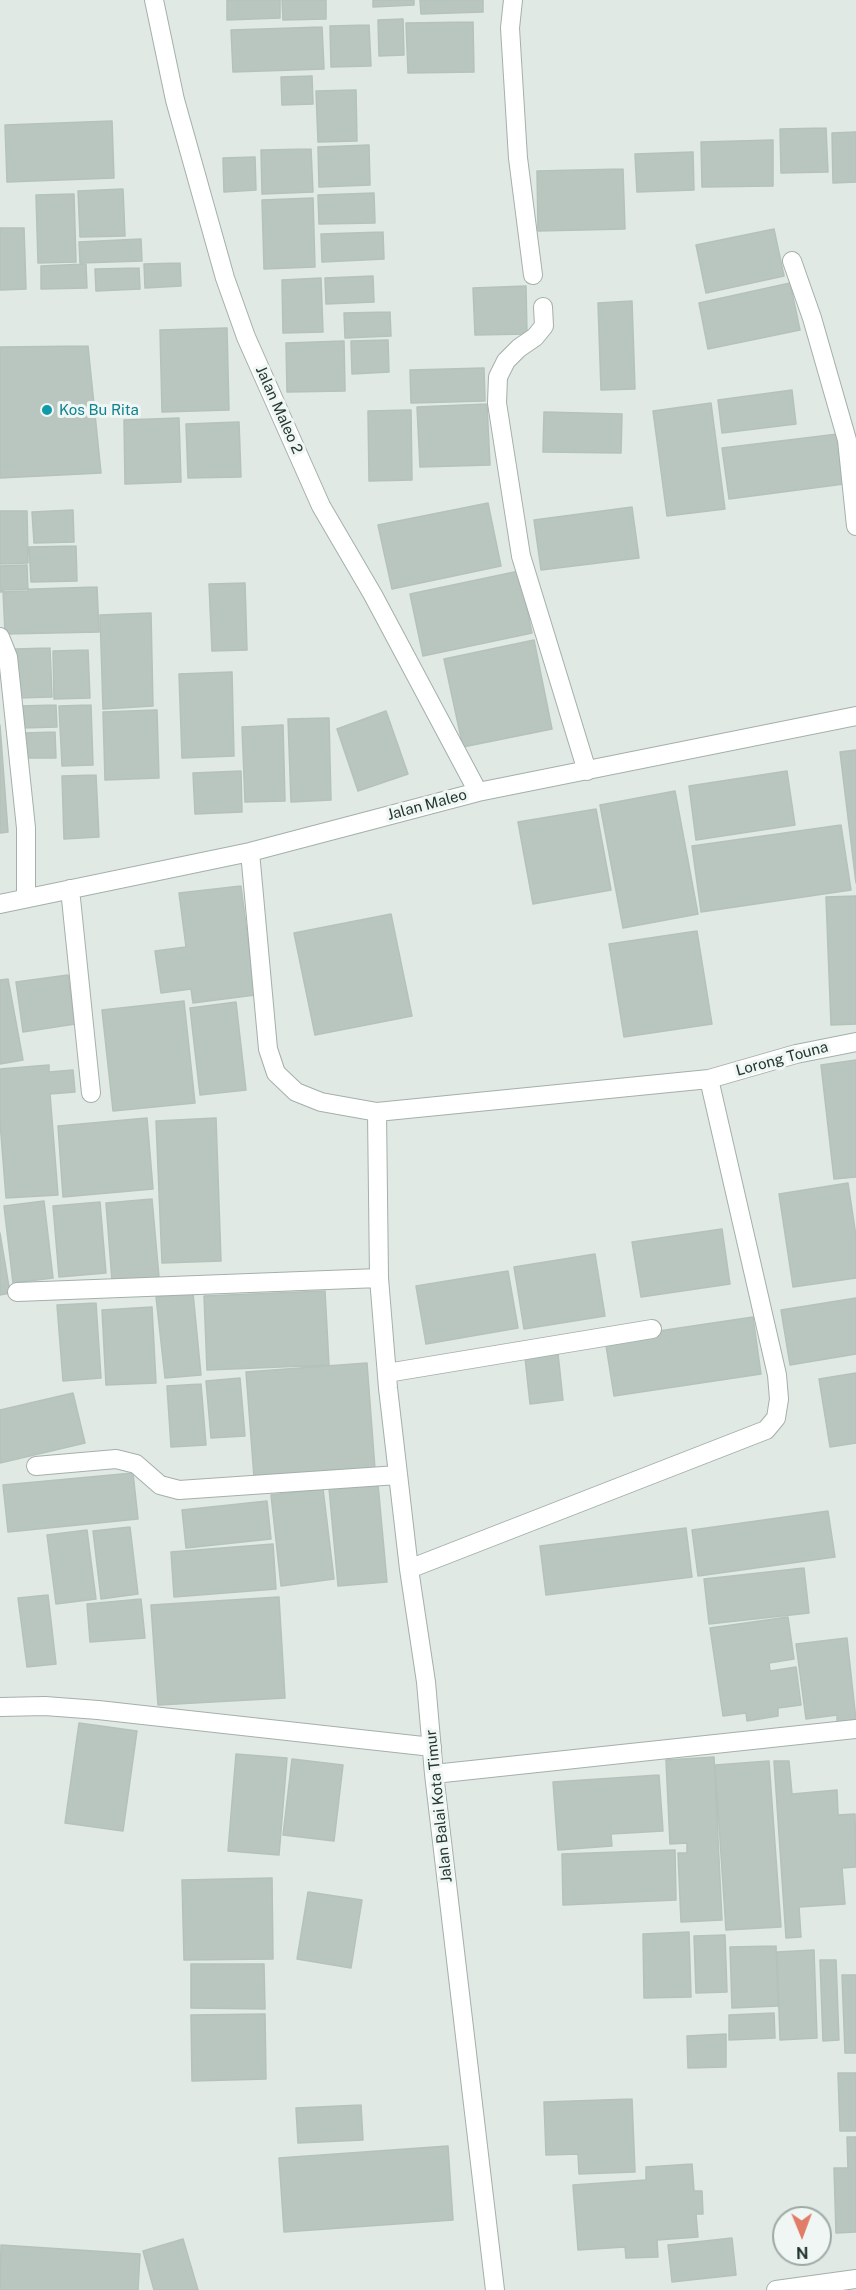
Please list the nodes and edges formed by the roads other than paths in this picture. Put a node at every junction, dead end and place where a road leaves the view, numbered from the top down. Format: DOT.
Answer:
graph roads {
  1 [pos="154,0"];
  2 [pos="513,0"];
  3 [pos="792,261"];
  4 [pos="533,275"];
  5 [pos="543,307"];
  6 [pos="856,526"];
  7 [pos="0,637"];
  8 [pos="856,716"];
  9 [pos="587,771"];
  10 [pos="478,792"];
  11 [pos="250,852"];
  12 [pos="70,889"];
  13 [pos="26,898"];
  14 [pos="0,904"];
  15 [pos="856,1042"];
  16 [pos="709,1079"];
  17 [pos="91,1093"];
  18 [pos="377,1112"];
  19 [pos="379,1278"];
  20 [pos="17,1292"];
  21 [pos="652,1329"];
  22 [pos="387,1373"];
  23 [pos="36,1466"];
  24 [pos="398,1475"];
  25 [pos="409,1569"];
  26 [pos="0,1707"];
  27 [pos="856,1729"];
  28 [pos="432,1747"];
  29 [pos="435,1774"];
  30 [pos="856,2279"];
  31 [pos="495,2290"];
  32 [pos="776,2290"];
  1 -- 10 [label="street, Jalan Maleo 2"];
  2 -- 4 [label="street"];
  3 -- 6 [label="street"];
  5 -- 9 [label="street"];
  7 -- 13 [label="street"];
  8 -- 9 [label="street, Jalan Maleo"];
  9 -- 10 [label="street, Jalan Maleo"];
  10 -- 11 [label="street, Jalan Maleo"];
  11 -- 12 [label="street, Jalan Maleo"];
  11 -- 18 [label="street, Lorong Touna"];
  12 -- 13 [label="street, Jalan Maleo"];
  12 -- 17 [label="street"];
  13 -- 14 [label="street, Jalan Maleo"];
  15 -- 16 [label="street, Lorong Touna"];
  16 -- 18 [label="street, Lorong Touna"];
  16 -- 25 [label="street"];
  18 -- 19 [label="street, Jalan Balai Kota Timur"];
  19 -- 20 [label="street"];
  19 -- 22 [label="street, Jalan Balai Kota Timur"];
  21 -- 22 [label="street"];
  22 -- 24 [label="street, Jalan Balai Kota Timur"];
  23 -- 24 [label="street"];
  24 -- 25 [label="street, Jalan Balai Kota Timur"];
  25 -- 28 [label="street, Jalan Balai Kota Timur"];
  26 -- 28 [label="street"];
  27 -- 29 [label="street"];
  28 -- 29 [label="street, Jalan Balai Kota Timur"];
  29 -- 31 [label="street, Jalan Balai Kota Timur"];
  30 -- 32 [label="street"];
}
